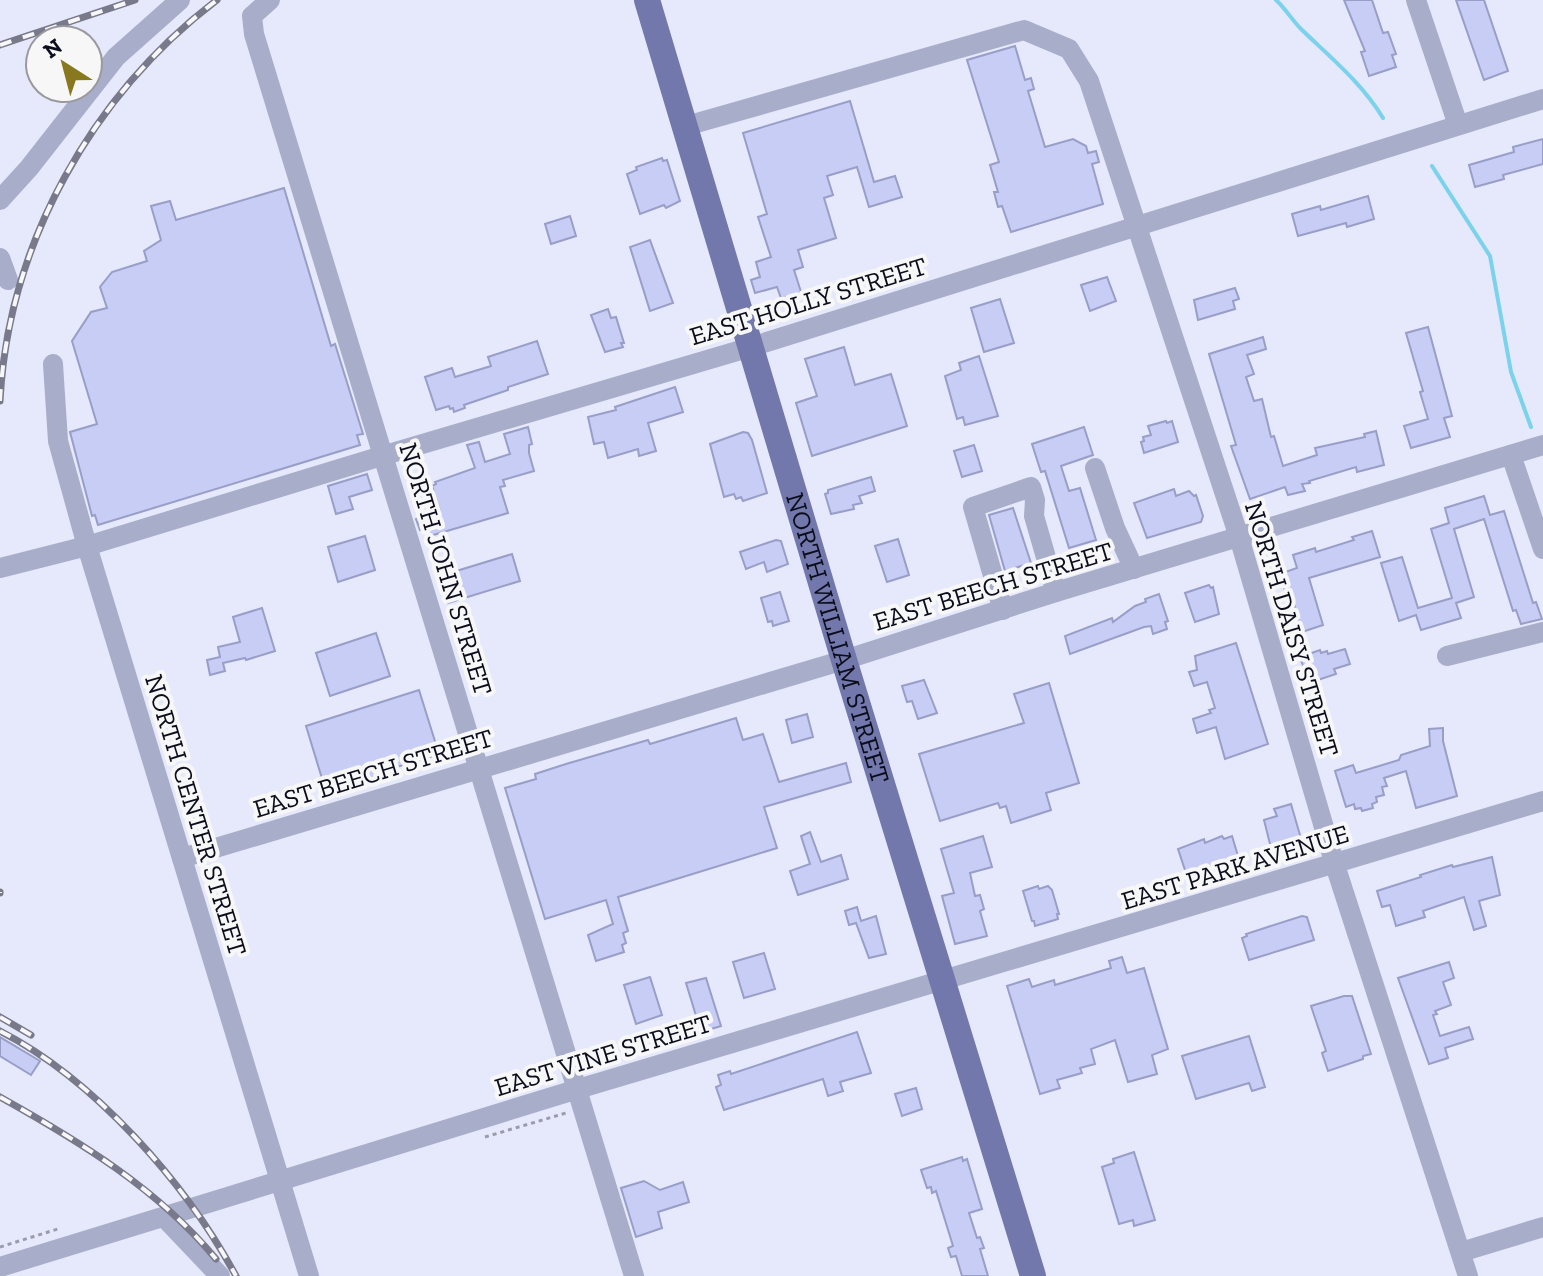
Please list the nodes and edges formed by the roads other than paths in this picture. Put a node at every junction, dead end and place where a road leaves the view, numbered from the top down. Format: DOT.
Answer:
graph roads {
  1 [pos="180,0"];
  2 [pos="270,0"];
  3 [pos="647,0"];
  4 [pos="1416,0"];
  5 [pos="1543,99"];
  6 [pos="1458,125"];
  7 [pos="686,126"];
  8 [pos="0,200"];
  9 [pos="1135,225"];
  10 [pos="0,258"];
  11 [pos="8,280"];
  12 [pos="751,347"];
  13 [pos="53,364"];
  14 [pos="1543,445"];
  15 [pos="385,455"];
  16 [pos="1511,455"];
  17 [pos="1095,468"];
  18 [pos="1239,537"];
  19 [pos="87,546"];
  20 [pos="1543,549"];
  21 [pos="0,568"];
  22 [pos="1134,569"];
  23 [pos="1056,592"];
  24 [pos="1003,610"];
  25 [pos="1543,632"];
  26 [pos="1447,656"];
  27 [pos="844,660"];
  28 [pos="479,768"];
  29 [pos="1543,801"];
  30 [pos="182,858"];
  31 [pos="1335,865"];
  32 [pos="942,981"];
  33 [pos="578,1089"];
  34 [pos="281,1181"];
  35 [pos="164,1217"];
  36 [pos="1543,1227"];
  37 [pos="1461,1252"];
  38 [pos="0,1267"];
  39 [pos="220,1276"];
  40 [pos="309,1276"];
  41 [pos="634,1276"];
  42 [pos="1033,1276"];
  43 [pos="1468,1276"];
  1 -- 8 [label="street"];
  2 -- 15 [label="street, NORTH JOHN STREET"];
  3 -- 7 [label="main road, NORTH WILLIAM STREET"];
  4 -- 6 [label="street"];
  5 -- 6 [label="street, EAST HOLLY STREET"];
  6 -- 9 [label="street, EAST HOLLY STREET"];
  7 -- 9 [label="street, NORTH DAISY STREET"];
  7 -- 12 [label="main road, NORTH WILLIAM STREET"];
  9 -- 12 [label="street, EAST HOLLY STREET"];
  9 -- 18 [label="street, NORTH DAISY STREET"];
  10 -- 11 [label="street"];
  12 -- 15 [label="street, EAST HOLLY STREET"];
  12 -- 27 [label="main road, NORTH WILLIAM STREET"];
  13 -- 19 [label="street, NORTH CENTER STREET"];
  14 -- 16 [label="street, EAST BEECH STREET"];
  15 -- 19 [label="street, EAST HOLLY STREET"];
  15 -- 28 [label="street, NORTH JOHN STREET"];
  16 -- 18 [label="street, EAST BEECH STREET"];
  16 -- 20 [label="street"];
  17 -- 22 [label="street"];
  18 -- 22 [label="street, EAST BEECH STREET"];
  18 -- 31 [label="street, NORTH DAISY STREET"];
  19 -- 21 [label="street, EAST HOLLY STREET"];
  19 -- 30 [label="street, NORTH CENTER STREET"];
  22 -- 23 [label="street, EAST BEECH STREET"];
  23 -- 24 [label="street, EAST BEECH STREET"];
  23 -- 24 [label="street"];
  24 -- 27 [label="street, EAST BEECH STREET"];
  25 -- 26 [label="street"];
  27 -- 28 [label="street, EAST BEECH STREET"];
  27 -- 32 [label="main road, NORTH WILLIAM STREET"];
  28 -- 30 [label="street, EAST BEECH STREET"];
  28 -- 33 [label="street, NORTH JOHN STREET"];
  29 -- 31 [label="street, EAST PARK AVENUE"];
  30 -- 34 [label="street, NORTH CENTER STREET"];
  31 -- 32 [label="street, EAST PARK AVENUE"];
  31 -- 37 [label="street, NORTH DAISY STREET"];
  32 -- 33 [label="street, EAST VINE STREET"];
  32 -- 42 [label="main road, NORTH WILLIAM STREET"];
  33 -- 34 [label="street, EAST VINE STREET"];
  33 -- 41 [label="street, NORTH JOHN STREET"];
  34 -- 35 [label="street, EAST VINE STREET"];
  34 -- 40 [label="street, NORTH CENTER STREET"];
  35 -- 38 [label="street, EAST VINE STREET"];
  35 -- 39 [label="street"];
  36 -- 37 [label="street"];
  37 -- 43 [label="street, NORTH DAISY STREET"];
}
